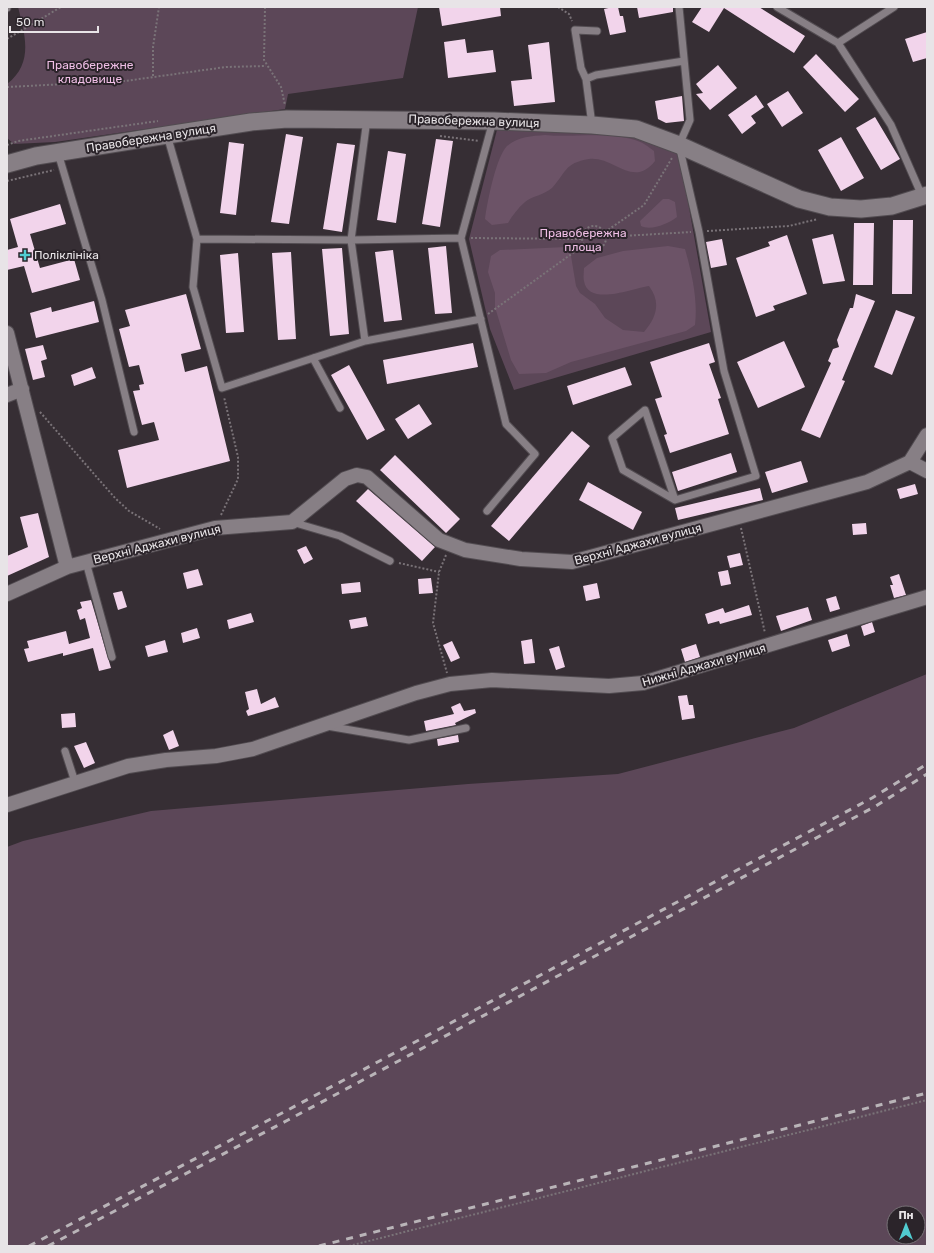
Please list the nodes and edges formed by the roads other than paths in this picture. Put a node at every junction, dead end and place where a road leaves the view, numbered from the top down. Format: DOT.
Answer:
graph roads {
  1 [pos="679,7"];
  2 [pos="777,7"];
  3 [pos="894,7"];
  4 [pos="597,31"];
  5 [pos="838,43"];
  6 [pos="684,61"];
  7 [pos="586,79"];
  8 [pos="367,119"];
  9 [pos="494,121"];
  10 [pos="592,125"];
  11 [pos="167,135"];
  12 [pos="679,145"];
  13 [pos="60,160"];
  14 [pos="7,164"];
  15 [pos="925,196"];
  16 [pos="461,238"];
  17 [pos="197,239"];
  18 [pos="351,240"];
  19 [pos="481,319"];
  20 [pos="7,333"];
  21 [pos="365,341"];
  22 [pos="313,358"];
  23 [pos="22,389"];
  24 [pos="7,395"];
  25 [pos="340,408"];
  26 [pos="134,432"];
  27 [pos="927,435"];
  28 [pos="910,462"];
  29 [pos="927,471"];
  30 [pos="675,500"];
  31 [pos="487,511"];
  32 [pos="292,522"];
  33 [pos="390,561"];
  34 [pos="86,562"];
  35 [pos="67,567"];
  36 [pos="7,594"];
  37 [pos="927,597"];
  38 [pos="112,657"];
  39 [pos="323,726"];
  40 [pos="466,728"];
  41 [pos="65,751"];
  42 [pos="75,782"];
  43 [pos="7,805"];
  1 -- 6 [label="lane"];
  2 -- 5 [label="lane"];
  3 -- 5 [label="lane"];
  4 -- 7 [label="lane"];
  5 -- 15 [label="lane"];
  6 -- 7 [label="lane"];
  6 -- 12 [label="lane"];
  7 -- 10 [label="lane"];
  8 -- 9 [label="street, Правобережна вулиця"];
  8 -- 11 [label="street, Правобережна вулиця"];
  8 -- 18 [label="lane"];
  9 -- 10 [label="street, Правобережна вулиця"];
  9 -- 16 [label="lane"];
  10 -- 12 [label="street, Правобережна вулиця"];
  11 -- 13 [label="street, Правобережна вулиця"];
  11 -- 17 [label="lane"];
  12 -- 15 [label="street, Правобережна вулиця"];
  12 -- 30 [label="lane"];
  13 -- 14 [label="street, Правобережна вулиця"];
  13 -- 26 [label="lane"];
  16 -- 18 [label="lane"];
  16 -- 19 [label="lane"];
  17 -- 18 [label="lane"];
  17 -- 22 [label="lane"];
  18 -- 21 [label="lane"];
  19 -- 21 [label="lane"];
  19 -- 31 [label="lane"];
  20 -- 23 [label="street"];
  21 -- 22 [label="lane"];
  22 -- 25 [label="lane"];
  23 -- 24 [label="street"];
  23 -- 35 [label="street"];
  27 -- 28 [label="street"];
  28 -- 29 [label="street"];
  28 -- 32 [label="street, Верхні Аджахи вулиця"];
  30 -- 30 [label="lane"];
  32 -- 33 [label="lane"];
  32 -- 34 [label="street, Верхні Аджахи вулиця"];
  34 -- 35 [label="street, Верхні Аджахи вулиця"];
  34 -- 38 [label="lane"];
  35 -- 36 [label="street, Верхні Аджахи вулиця"];
  37 -- 39 [label="street, Нижні Аджахи вулиця"];
  39 -- 40 [label="lane"];
  39 -- 42 [label="street"];
  41 -- 42 [label="lane"];
  42 -- 43 [label="street"];
}
